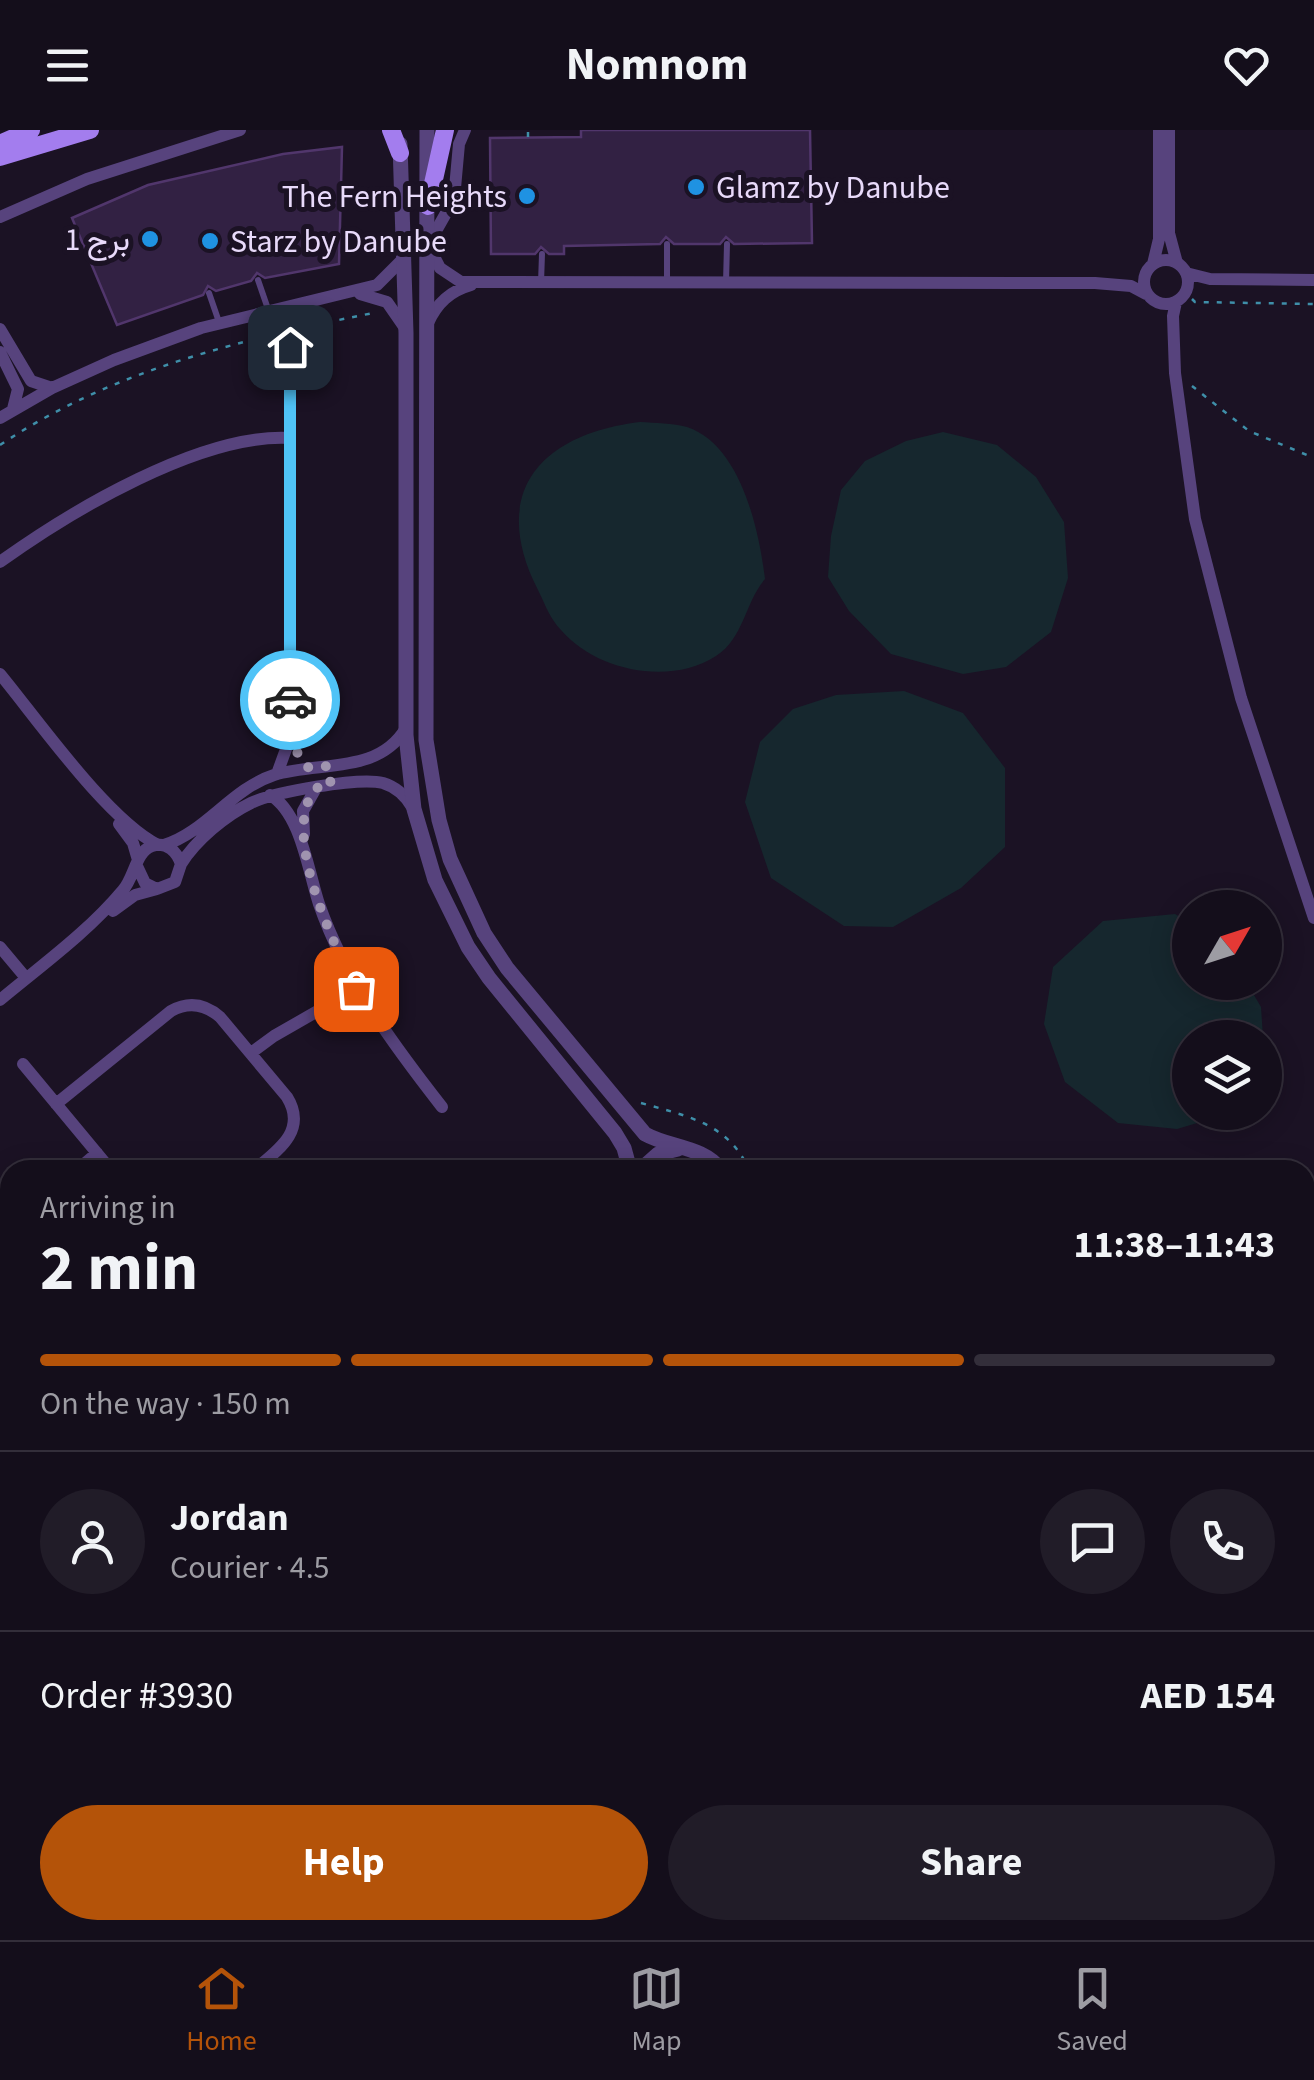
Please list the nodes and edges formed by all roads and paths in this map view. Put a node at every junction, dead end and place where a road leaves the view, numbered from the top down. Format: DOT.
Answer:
graph roads {
  1 [pos="31,130"];
  2 [pos="90,130"];
  3 [pos="240,130"];
  4 [pos="390,130"];
  5 [pos="400,130"];
  6 [pos="427,130"];
  7 [pos="444,130"];
  8 [pos="465,130"];
  9 [pos="528,130"];
  10 [pos="1159,130"];
  11 [pos="1169,130"];
  12 [pos="528,138"];
  13 [pos="0,144"];
  14 [pos="400,153"];
  15 [pos="0,157"];
  16 [pos="428,206"];
  17 [pos="0,217"];
  18 [pos="428,244"];
  19 [pos="667,244"];
  20 [pos="727,244"];
  21 [pos="542,254"];
  22 [pos="404,258"];
  23 [pos="1151,266"];
  24 [pos="1182,268"];
  25 [pos="258,280"];
  26 [pos="1314,280"];
  27 [pos="541,284"];
  28 [pos="668,284"];
  29 [pos="726,284"];
  30 [pos="1096,284"];
  31 [pos="474,285"];
  32 [pos="209,293"];
  33 [pos="348,294"];
  34 [pos="378,298"];
  35 [pos="1151,298"];
  36 [pos="1181,298"];
  37 [pos="1314,304"];
  38 [pos="268,309"];
  39 [pos="220,322"];
  40 [pos="428,323"];
  41 [pos="0,328"];
  42 [pos="406,332"];
  43 [pos="290,347"];
  44 [pos="0,352"];
  45 [pos="1174,354"];
  46 [pos="1175,373"];
  47 [pos="52,388"];
  48 [pos="6,414"];
  49 [pos="290,438"];
  50 [pos="0,445"];
  51 [pos="1314,458"];
  52 [pos="0,562"];
  53 [pos="0,674"];
  54 [pos="406,728"];
  55 [pos="290,738"];
  56 [pos="328,766"];
  57 [pos="309,768"];
  58 [pos="277,774"];
  59 [pos="331,786"];
  60 [pos="316,788"];
  61 [pos="270,796"];
  62 [pos="104,800"];
  63 [pos="414,809"];
  64 [pos="161,845"];
  65 [pos="307,861"];
  66 [pos="138,863"];
  67 [pos="181,864"];
  68 [pos="157,888"];
  69 [pos="1314,918"];
  70 [pos="90,925"];
  71 [pos="0,947"];
  72 [pos="26,978"];
  73 [pos="356,989"];
  74 [pos="0,1000"];
  75 [pos="250,1054"];
  76 [pos="23,1064"];
  77 [pos="633,1097"];
  78 [pos="56,1104"];
  79 [pos="442,1106"];
  80 [pos="692,1150"];
  81 [pos="97,1153"];
  82 [pos="89,1160"];
  83 [pos="103,1160"];
  84 [pos="266,1160"];
  85 [pos="627,1160"];
  86 [pos="651,1160"];
  87 [pos="711,1160"];
  88 [pos="743,1160"];
  1 -- 13 [label="main road"];
  2 -- 15 [label="main road"];
  3 -- 17 [label="street"];
  4 -- 14 [label="main road"];
  5 -- 14 [label="street"];
  6 -- 16 [label="street"];
  7 -- 16 [label="main road"];
  8 -- 18 [label="street"];
  9 -- 12 [label="path"];
  10 -- 23 [label="street"];
  11 -- 24 [label="street"];
  14 -- 22 [label="street"];
  16 -- 18 [label="street"];
  18 -- 31 [label="street"];
  18 -- 40 [label="street"];
  19 -- 28 [label="lane"];
  20 -- 29 [label="lane"];
  21 -- 27 [label="lane"];
  22 -- 33 [label="street"];
  22 -- 42 [label="street"];
  23 -- 24 [label="street"];
  23 -- 30 [label="street"];
  23 -- 35 [label="street"];
  24 -- 26 [label="street"];
  24 -- 36 [label="street"];
  25 -- 38 [label="lane"];
  27 -- 28 [label="street"];
  27 -- 31 [label="street"];
  28 -- 29 [label="street"];
  29 -- 30 [label="street"];
  30 -- 35 [label="street"];
  31 -- 40 [label="street"];
  32 -- 39 [label="lane"];
  33 -- 34 [label="street"];
  33 -- 38 [label="street"];
  34 -- 42 [label="street"];
  34 -- 50 [label="path"];
  35 -- 36 [label="street"];
  35 -- 45 [label="street"];
  36 -- 37 [label="path"];
  36 -- 45 [label="street"];
  38 -- 39 [label="street"];
  39 -- 47 [label="street"];
  40 -- 80 [label="street"];
  41 -- 47 [label="street"];
  42 -- 54 [label="street"];
  43 -- 49 [label="street"];
  44 -- 48 [label="street"];
  45 -- 46 [label="street"];
  46 -- 51 [label="path"];
  46 -- 69 [label="street"];
  47 -- 48 [label="street"];
  49 -- 52 [label="street"];
  49 -- 55 [label="street"];
  53 -- 62 [label="street"];
  54 -- 56 [label="street"];
  54 -- 63 [label="street"];
  55 -- 57 [label="street"];
  55 -- 58 [label="street"];
  56 -- 57 [label="street"];
  56 -- 59 [label="street"];
  57 -- 58 [label="street"];
  58 -- 64 [label="street"];
  59 -- 60 [label="street"];
  59 -- 63 [label="street"];
  60 -- 61 [label="street"];
  60 -- 65 [label="street"];
  61 -- 65 [label="street"];
  61 -- 67 [label="street"];
  62 -- 64 [label="street"];
  62 -- 66 [label="street"];
  63 -- 85 [label="street"];
  64 -- 66 [label="street"];
  64 -- 67 [label="street"];
  65 -- 73 [label="street"];
  66 -- 68 [label="street"];
  66 -- 70 [label="street"];
  67 -- 68 [label="street"];
  68 -- 70 [label="street"];
  70 -- 72 [label="street"];
  71 -- 72 [label="street"];
  72 -- 74 [label="street"];
  73 -- 75 [label="street"];
  73 -- 79 [label="street"];
  75 -- 78 [label="street"];
  75 -- 84 [label="street"];
  76 -- 78 [label="street"];
  77 -- 88 [label="path"];
  78 -- 81 [label="street"];
  80 -- 86 [label="street"];
  80 -- 87 [label="street"];
  81 -- 82 [label="street"];
  81 -- 83 [label="street"];
}
